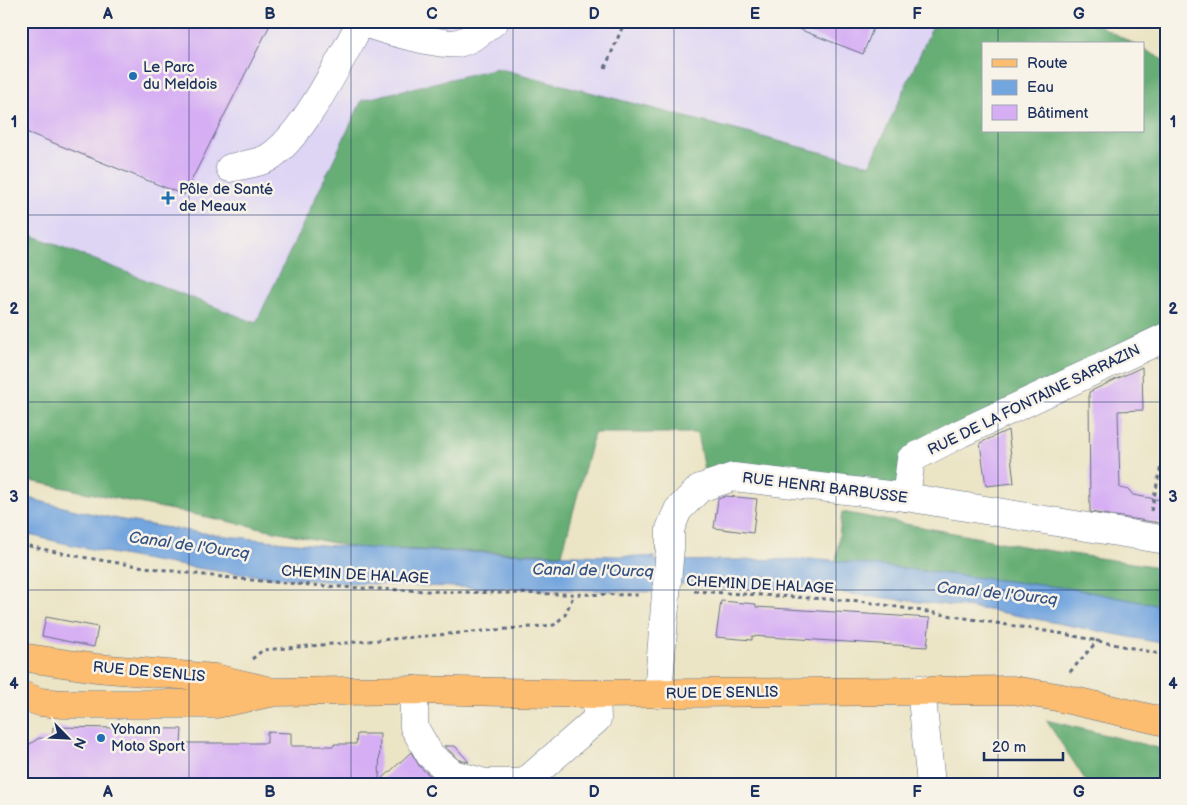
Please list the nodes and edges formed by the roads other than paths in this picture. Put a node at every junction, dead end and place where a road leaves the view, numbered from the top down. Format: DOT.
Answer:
graph roads {
  1 [pos="494,21"];
  2 [pos="361,22"];
  3 [pos="444,32"];
  4 [pos="230,168"];
  5 [pos="1166,337"];
  6 [pos="906,497"];
  7 [pos="1156,538"];
  8 [pos="21,657"];
  9 [pos="922,689"];
  10 [pos="414,690"];
  11 [pos="275,692"];
  12 [pos="596,694"];
  13 [pos="658,694"];
  14 [pos="28,702"];
  15 [pos="1166,722"];
  16 [pos="524,783"];
  17 [pos="931,784"];
  1 -- 3 [label="street"];
  2 -- 3 [label="street"];
  2 -- 4 [label="street"];
  5 -- 6 [label="street, RUE DE LA FONTAINE SARRAZIN"];
  6 -- 7 [label="street, RUE HENRI BARBUSSE"];
  6 -- 13 [label="street, RUE HENRI BARBUSSE, bridge"];
  8 -- 11 [label="main road, RUE DE SENLIS"];
  9 -- 13 [label="main road, RUE DE SENLIS"];
  9 -- 15 [label="main road, RUE DE SENLIS"];
  9 -- 17 [label="street"];
  10 -- 11 [label="main road, RUE DE SENLIS"];
  10 -- 12 [label="main road, RUE DE SENLIS"];
  10 -- 16 [label="street"];
  11 -- 14 [label="main road, RUE DE SENLIS"];
  12 -- 13 [label="main road, RUE DE SENLIS"];
  12 -- 16 [label="street"];
}
